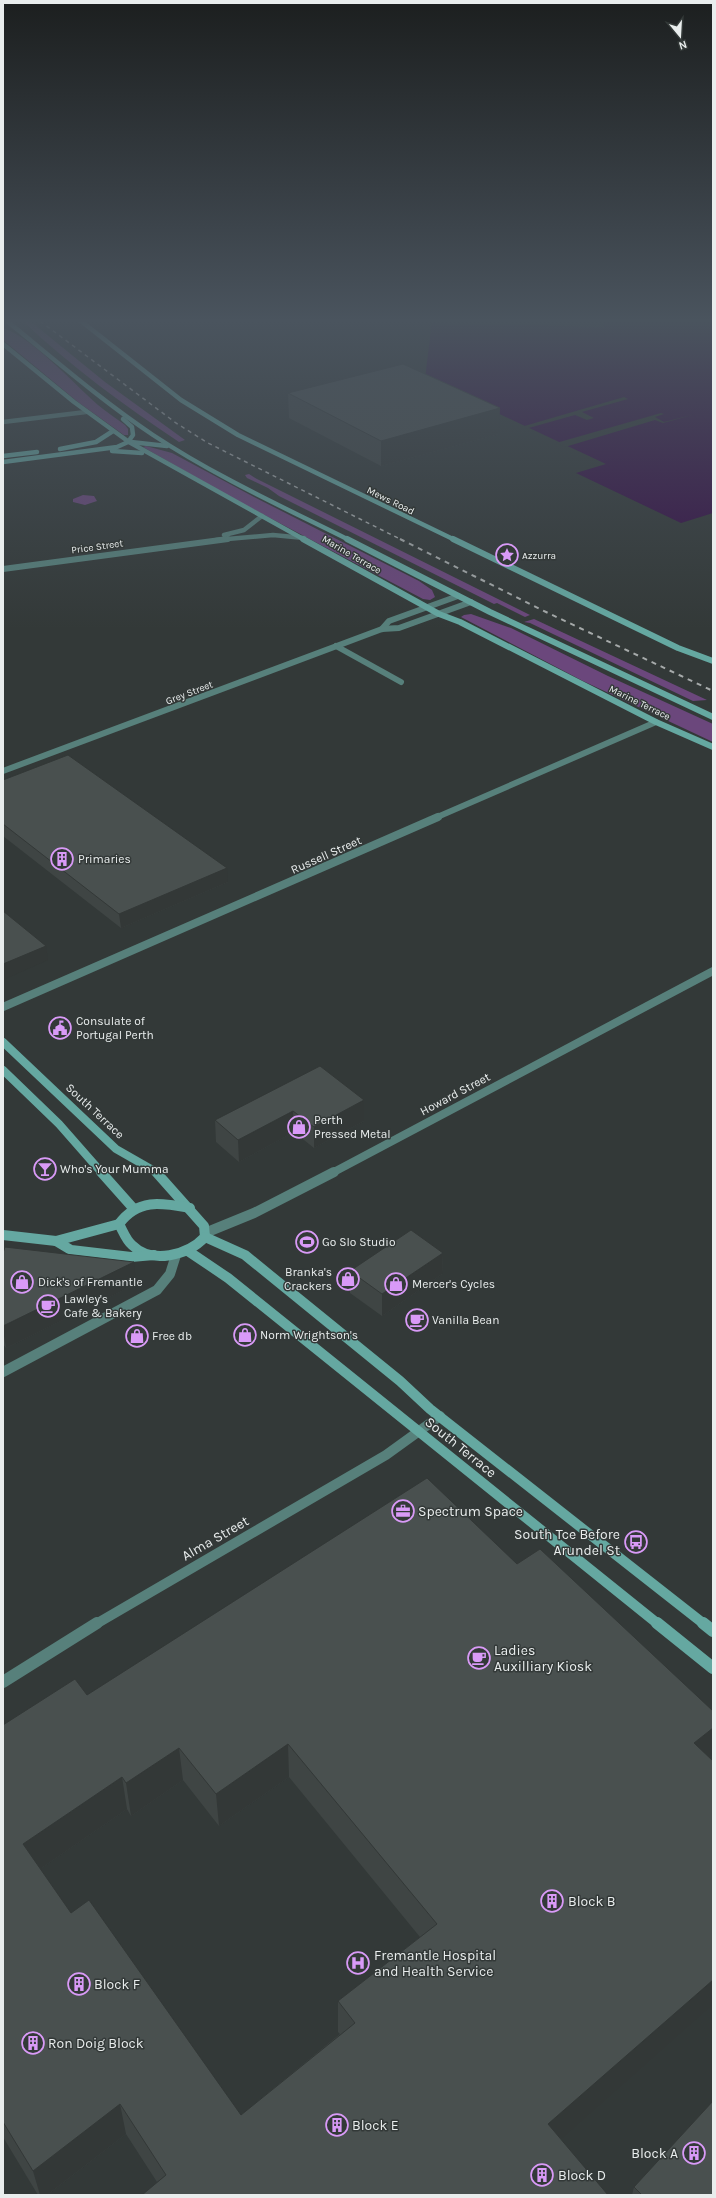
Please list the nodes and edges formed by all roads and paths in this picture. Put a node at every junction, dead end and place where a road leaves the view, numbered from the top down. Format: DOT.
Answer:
graph roads {
  1 [pos="103,424"];
  2 [pos="127,424"];
  3 [pos="139,424"];
  4 [pos="219,424"];
  5 [pos="114,431"];
  6 [pos="129,442"];
  7 [pos="170,446"];
  8 [pos="60,449"];
  9 [pos="66,454"];
  10 [pos="149,454"];
  11 [pos="3,456"];
  12 [pos="3,462"];
  13 [pos="262,516"];
  14 [pos="305,538"];
  15 [pos="194,542"];
  16 [pos="3,569"];
  17 [pos="458,596"];
  18 [pos="471,602"];
  19 [pos="426,607"];
  20 [pos="439,614"];
  21 [pos="382,629"];
  22 [pos="336,646"];
  23 [pos="713,661"];
  24 [pos="401,682"];
  25 [pos="713,717"];
  26 [pos="656,722"];
  27 [pos="713,746"];
  28 [pos="3,771"];
  29 [pos="713,971"];
  30 [pos="3,1007"];
  31 [pos="3,1042"];
  32 [pos="3,1070"];
  33 [pos="132,1208"];
  34 [pos="190,1208"];
  35 [pos="119,1224"];
  36 [pos="3,1235"];
  37 [pos="205,1235"];
  38 [pos="56,1241"];
  39 [pos="188,1251"];
  40 [pos="160,1254"];
  41 [pos="176,1255"];
  42 [pos="3,1372"];
  43 [pos="440,1416"];
  44 [pos="418,1430"];
  45 [pos="713,1631"];
  46 [pos="713,1668"];
  47 [pos="3,1682"];
  1 -- 5 [label="street, Marine Terrace"];
  2 -- 6 [label="street"];
  3 -- 7 [label="street, Marine Terrace"];
  4 -- 23 [label="street, Mews Road"];
  5 -- 6 [label="street, Marine Terrace"];
  5 -- 8 [label="street"];
  6 -- 7 [label="street"];
  6 -- 8 [label="street"];
  6 -- 9 [label="street"];
  6 -- 10 [label="street, Marine Terrace"];
  7 -- 17 [label="street, Marine Terrace"];
  8 -- 11 [label="street"];
  9 -- 10 [label="street"];
  9 -- 12 [label="street"];
  10 -- 13 [label="street, Marine Terrace"];
  13 -- 14 [label="street, Marine Terrace"];
  13 -- 15 [label="street, Price Street"];
  14 -- 15 [label="street, Price Street"];
  14 -- 19 [label="street, Marine Terrace"];
  15 -- 16 [label="street, Price Street"];
  17 -- 18 [label="street, Marine Terrace"];
  17 -- 19 [label="street, Grey Street"];
  18 -- 20 [label="street, Grey Street"];
  18 -- 25 [label="street, Marine Terrace"];
  19 -- 20 [label="street, Marine Terrace"];
  19 -- 21 [label="street, Grey Street"];
  20 -- 21 [label="street, Grey Street"];
  20 -- 26 [label="street, Marine Terrace"];
  21 -- 22 [label="street, Grey Street"];
  22 -- 24 [label="street"];
  22 -- 28 [label="street, Grey Street"];
  26 -- 27 [label="street, Marine Terrace"];
  26 -- 30 [label="street, Russell Street"];
  29 -- 37 [label="street, Howard Street"];
  31 -- 34 [label="street, South Terrace"];
  32 -- 33 [label="street"];
  33 -- 34 [label="street"];
  33 -- 35 [label="street"];
  34 -- 37 [label="street"];
  35 -- 38 [label="street"];
  35 -- 40 [label="street"];
  36 -- 38 [label="street"];
  37 -- 39 [label="street"];
  37 -- 43 [label="street, South Terrace"];
  38 -- 40 [label="street"];
  39 -- 41 [label="street"];
  39 -- 44 [label="street, South Terrace"];
  40 -- 41 [label="street"];
  41 -- 42 [label="street"];
  43 -- 44 [label="street, Alma Street"];
  43 -- 45 [label="street, South Terrace"];
  44 -- 46 [label="street, South Terrace"];
  44 -- 47 [label="street, Alma Street"];
}
